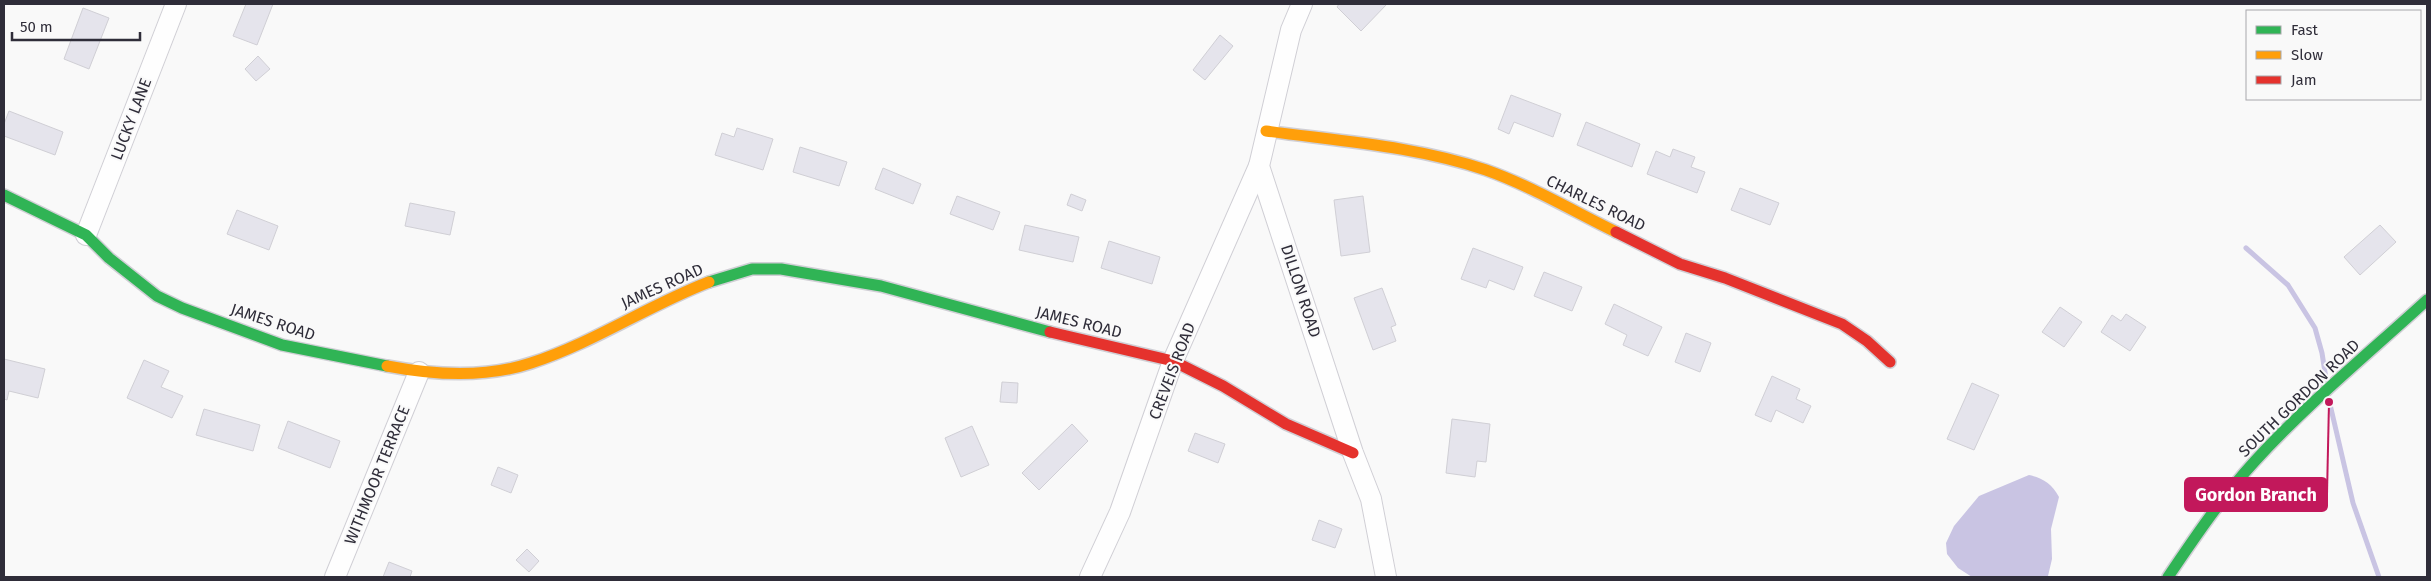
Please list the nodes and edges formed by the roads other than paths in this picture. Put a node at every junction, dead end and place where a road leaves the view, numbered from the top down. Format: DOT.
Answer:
graph roads {
  1 [pos="176,4"];
  2 [pos="1302,4"];
  3 [pos="1266,131"];
  4 [pos="1259,166"];
  5 [pos="4,195"];
  6 [pos="86,235"];
  7 [pos="2427,300"];
  8 [pos="1173,361"];
  9 [pos="1890,362"];
  10 [pos="419,372"];
  11 [pos="1353,453"];
  12 [pos="335,577"];
  13 [pos="1090,577"];
  14 [pos="1386,577"];
  15 [pos="2168,577"];
  1 -- 6 [label="street, LUCKY LANE"];
  2 -- 3 [label="street, DILLON ROAD"];
  3 -- 4 [label="street, DILLON ROAD"];
  3 -- 9 [label="street, CHARLES ROAD"];
  4 -- 8 [label="street, CREVEIS ROAD"];
  4 -- 11 [label="street, DILLON ROAD"];
  5 -- 6 [label="street, JAMES ROAD"];
  6 -- 10 [label="street, JAMES ROAD"];
  7 -- 15 [label="street, SOUTH GORDON ROAD"];
  8 -- 10 [label="street, JAMES ROAD"];
  8 -- 11 [label="street, JAMES ROAD"];
  8 -- 13 [label="street, CREVEIS ROAD"];
  10 -- 12 [label="street, WITHMOOR TERRACE"];
  11 -- 14 [label="street, DILLON ROAD"];
}
